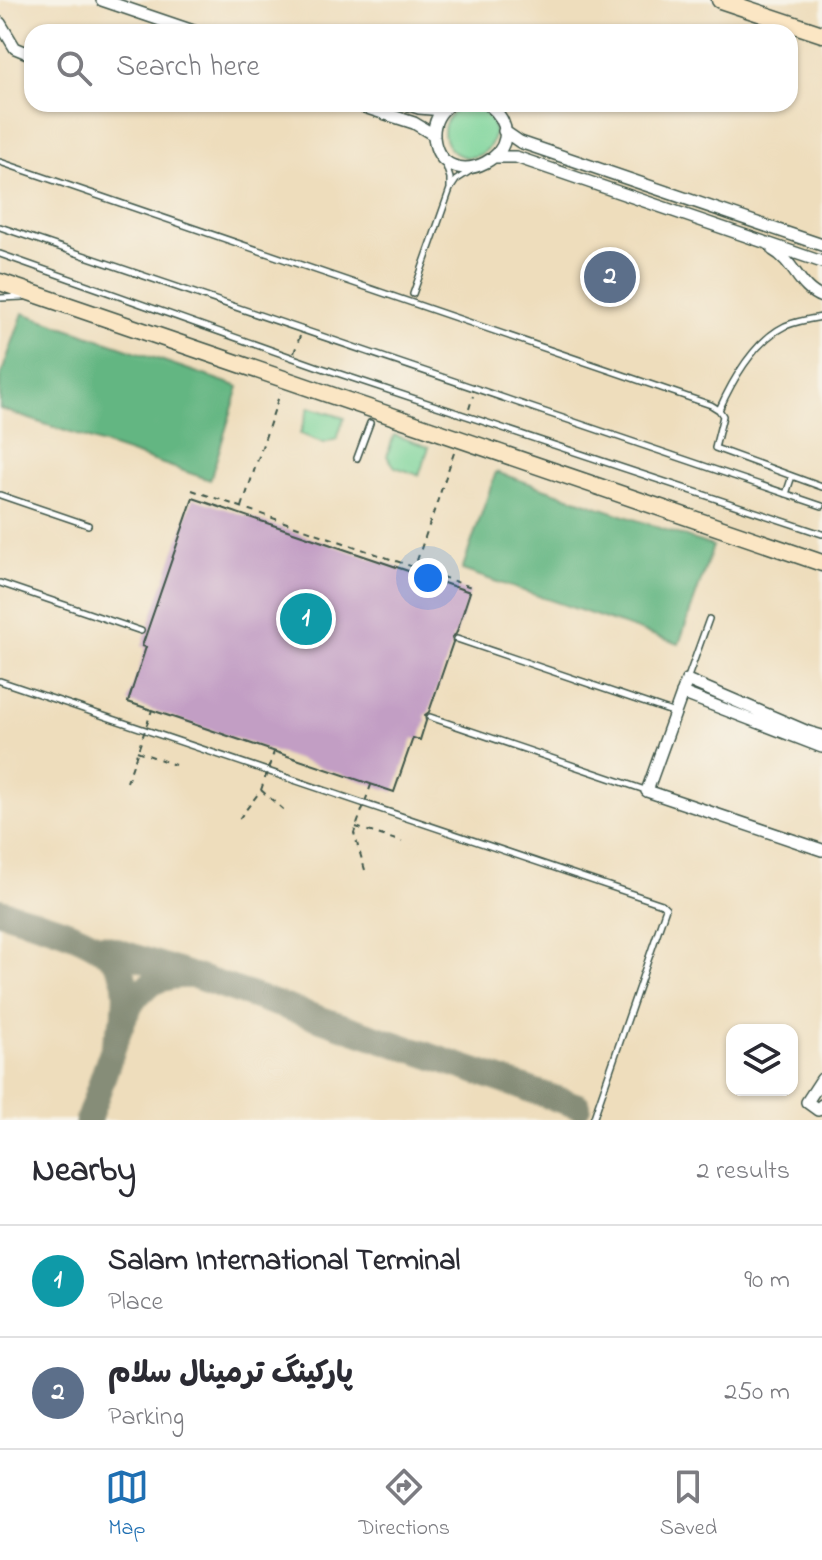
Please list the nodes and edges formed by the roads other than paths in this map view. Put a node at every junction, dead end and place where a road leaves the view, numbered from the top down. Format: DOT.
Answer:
graph roads {
  1 [pos="102,0"];
  2 [pos="720,0"];
  3 [pos="0,23"];
  4 [pos="172,24"];
  5 [pos="792,24"];
  6 [pos="798,26"];
  7 [pos="822,34"];
  8 [pos="0,43"];
  9 [pos="15,48"];
  10 [pos="24,52"];
  11 [pos="380,112"];
  12 [pos="443,112"];
  13 [pos="495,112"];
  14 [pos="504,131"];
  15 [pos="434,135"];
  16 [pos="441,154"];
  17 [pos="495,157"];
  18 [pos="0,162"];
  19 [pos="478,167"];
  20 [pos="450,189"];
  21 [pos="0,227"];
  22 [pos="758,242"];
  23 [pos="822,245"];
  24 [pos="0,254"];
  25 [pos="822,262"];
  26 [pos="0,282"];
  27 [pos="413,294"];
  28 [pos="39,296"];
  29 [pos="822,297"];
  30 [pos="0,298"];
  31 [pos="822,317"];
  32 [pos="719,410"];
  33 [pos="370,423"];
  34 [pos="357,458"];
  35 [pos="792,476"];
  36 [pos="822,487"];
  37 [pos="0,495"];
  38 [pos="785,495"];
  39 [pos="822,506"];
  40 [pos="88,525"];
  41 [pos="822,534"];
  42 [pos="822,563"];
  43 [pos="0,583"];
  44 [pos="709,619"];
  45 [pos="141,631"];
  46 [pos="457,639"];
  47 [pos="687,680"];
  48 [pos="0,681"];
  49 [pos="682,693"];
  50 [pos="675,713"];
  51 [pos="430,717"];
  52 [pos="822,736"];
  53 [pos="822,747"];
  54 [pos="647,791"];
  55 [pos="822,850"];
  56 [pos="822,1079"];
  57 [pos="821,1109"];
  58 [pos="593,1120"];
  1 -- 4 [label="street"];
  2 -- 5 [label="street"];
  3 -- 9 [label="street"];
  6 -- 7 [label="street"];
  8 -- 9 [label="lane"];
  9 -- 10 [label="street"];
  11 -- 15 [label="street"];
  12 -- 15 [label="street"];
  13 -- 14 [label="street"];
  14 -- 17 [label="street"];
  14 -- 23 [label="street"];
  15 -- 16 [label="street"];
  16 -- 19 [label="street"];
  16 -- 20 [label="lane"];
  17 -- 19 [label="street"];
  17 -- 22 [label="street"];
  18 -- 32 [label="lane"];
  19 -- 20 [label="lane"];
  20 -- 27 [label="lane"];
  21 -- 38 [label="lane"];
  22 -- 25 [label="street"];
  22 -- 29 [label="street"];
  24 -- 41 [label="lane"];
  26 -- 28 [label="street"];
  28 -- 30 [label="lane"];
  28 -- 42 [label="street"];
  31 -- 32 [label="lane"];
  32 -- 35 [label="lane"];
  33 -- 34 [label="lane"];
  35 -- 36 [label="lane"];
  35 -- 38 [label="lane"];
  37 -- 40 [label="lane"];
  38 -- 39 [label="lane"];
  43 -- 45 [label="lane"];
  44 -- 47 [label="lane"];
  46 -- 50 [label="lane"];
  47 -- 49 [label="street"];
  47 -- 52 [label="street"];
  48 -- 58 [label="lane"];
  49 -- 50 [label="street"];
  49 -- 53 [label="street"];
  50 -- 54 [label="street"];
  51 -- 54 [label="lane"];
  54 -- 55 [label="street"];
  56 -- 57 [label="street"];
}
